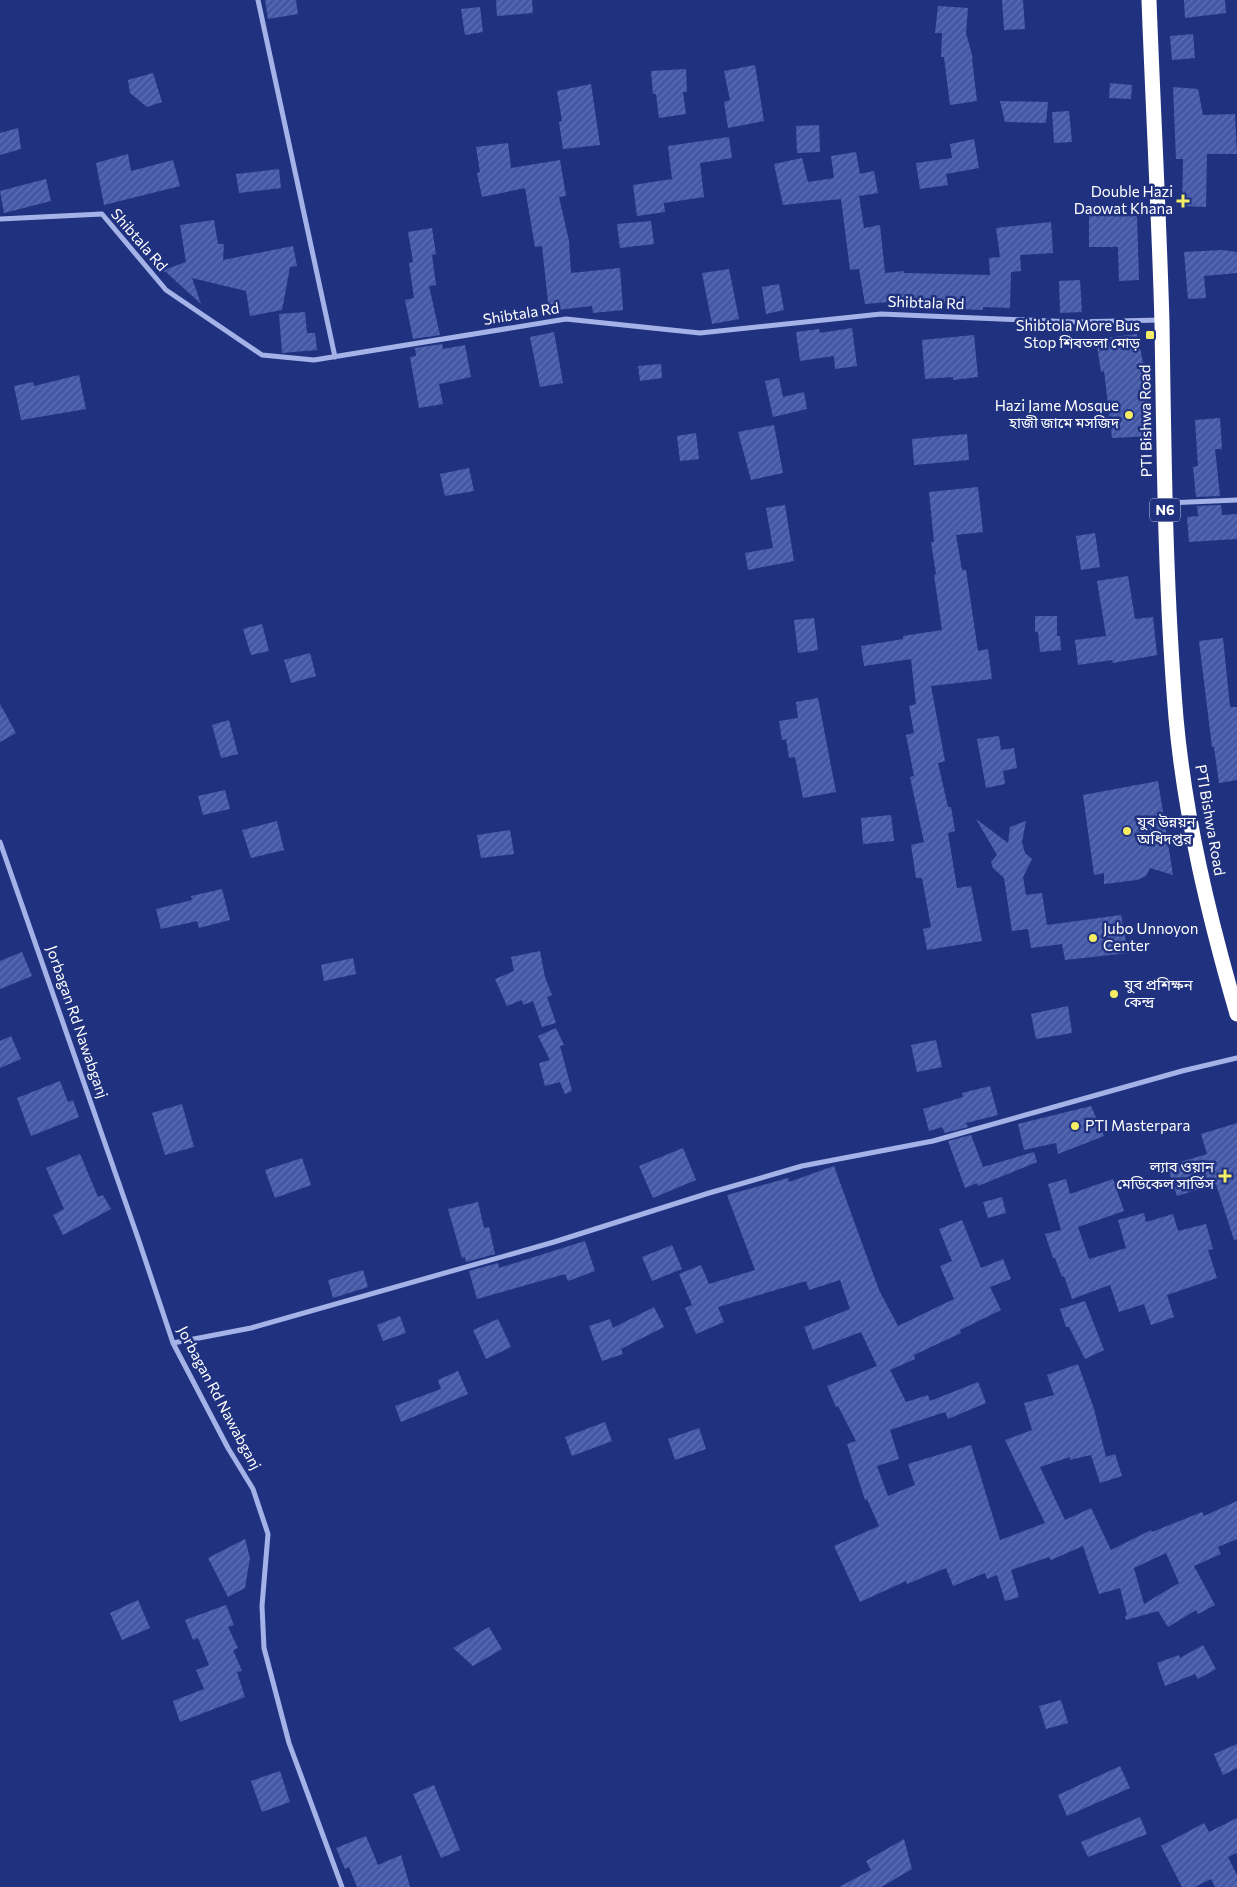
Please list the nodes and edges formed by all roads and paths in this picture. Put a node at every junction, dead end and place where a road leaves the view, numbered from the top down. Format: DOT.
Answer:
graph roads {
  1 [pos="258,0"];
  2 [pos="1149,0"];
  3 [pos="0,219"];
  4 [pos="1162,320"];
  5 [pos="335,357"];
  6 [pos="1237,500"];
  7 [pos="1164,503"];
  8 [pos="0,842"];
  9 [pos="2,855"];
  10 [pos="1235,998"];
  11 [pos="1237,1014"];
  12 [pos="1237,1058"];
  13 [pos="173,1343"];
  14 [pos="342,1887"];
  1 -- 5 [label="street"];
  2 -- 4 [label="highway, PTI Bishwa Road / N6"];
  3 -- 5 [label="street, Shibtala Rd"];
  4 -- 5 [label="street, Shibtala Rd"];
  4 -- 7 [label="highway, PTI Bishwa Road / N6"];
  6 -- 7 [label="street"];
  7 -- 10 [label="highway, PTI Bishwa Road / N6"];
  8 -- 9 [label="street, Jorbagan Rd Nawabganj"];
  9 -- 13 [label="street, Jorbagan Rd Nawabganj"];
  10 -- 11 [label="highway, PTI Bishwa Road / N6"];
  12 -- 13 [label="street"];
  13 -- 14 [label="street, Jorbagan Rd Nawabganj"];
}
